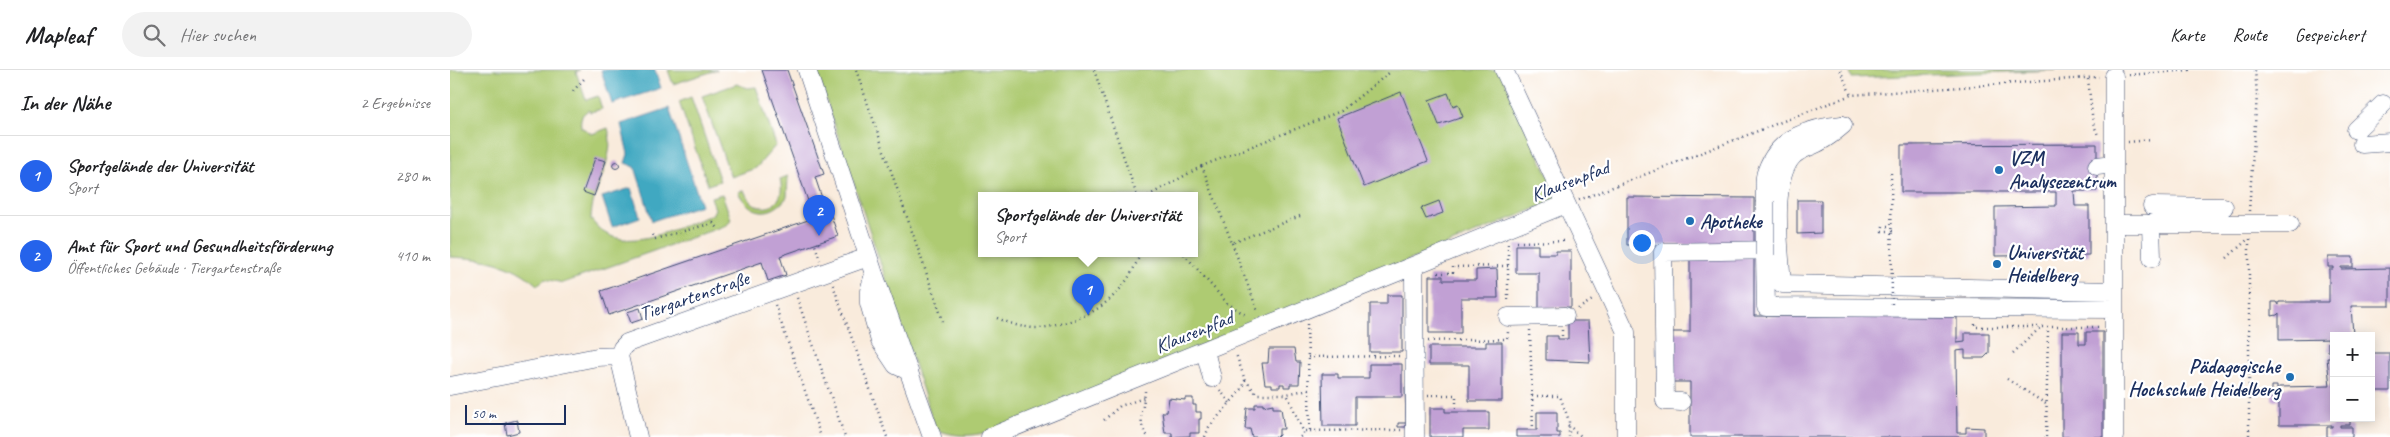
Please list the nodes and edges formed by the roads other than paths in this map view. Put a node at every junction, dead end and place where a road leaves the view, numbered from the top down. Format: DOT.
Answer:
graph roads {
  1 [pos="807,70"];
  2 [pos="1504,70"];
  3 [pos="2114,76"];
  4 [pos="2383,104"];
  5 [pos="2390,142"];
  6 [pos="1566,204"];
  7 [pos="2152,206"];
  8 [pos="2224,207"];
  9 [pos="2114,224"];
  10 [pos="2290,224"];
  11 [pos="2151,225"];
  12 [pos="1772,252"];
  13 [pos="868,257"];
  14 [pos="2152,258"];
  15 [pos="1413,270"];
  16 [pos="2114,291"];
  17 [pos="2114,309"];
  18 [pos="1508,317"];
  19 [pos="1563,322"];
  20 [pos="1204,351"];
  21 [pos="620,352"];
  22 [pos="1212,378"];
  23 [pos="450,386"];
  24 [pos="1681,402"];
  25 [pos="1415,433"];
  26 [pos="638,437"];
  27 [pos="930,437"];
  28 [pos="990,437"];
  29 [pos="1626,437"];
  30 [pos="2114,437"];
  1 -- 13 [label="street"];
  2 -- 6 [label="street"];
  3 -- 9 [label="street"];
  4 -- 5 [label="street"];
  6 -- 15 [label="street, Klausenpfad"];
  6 -- 29 [label="street"];
  7 -- 8 [label="street"];
  9 -- 11 [label="street"];
  9 -- 16 [label="street"];
  10 -- 11 [label="street"];
  11 -- 14 [label="street"];
  12 -- 12 [label="street, bridge"];
  12 -- 16 [label="street"];
  12 -- 17 [label="street"];
  12 -- 24 [label="street"];
  13 -- 21 [label="street, Tiergartenstraße"];
  13 -- 27 [label="street"];
  15 -- 20 [label="street, Klausenpfad"];
  15 -- 25 [label="street"];
  16 -- 17 [label="street"];
  17 -- 30 [label="street"];
  18 -- 19 [label="street"];
  20 -- 22 [label="street"];
  20 -- 28 [label="street, Klausenpfad"];
  21 -- 23 [label="street"];
  21 -- 26 [label="street"];
}
